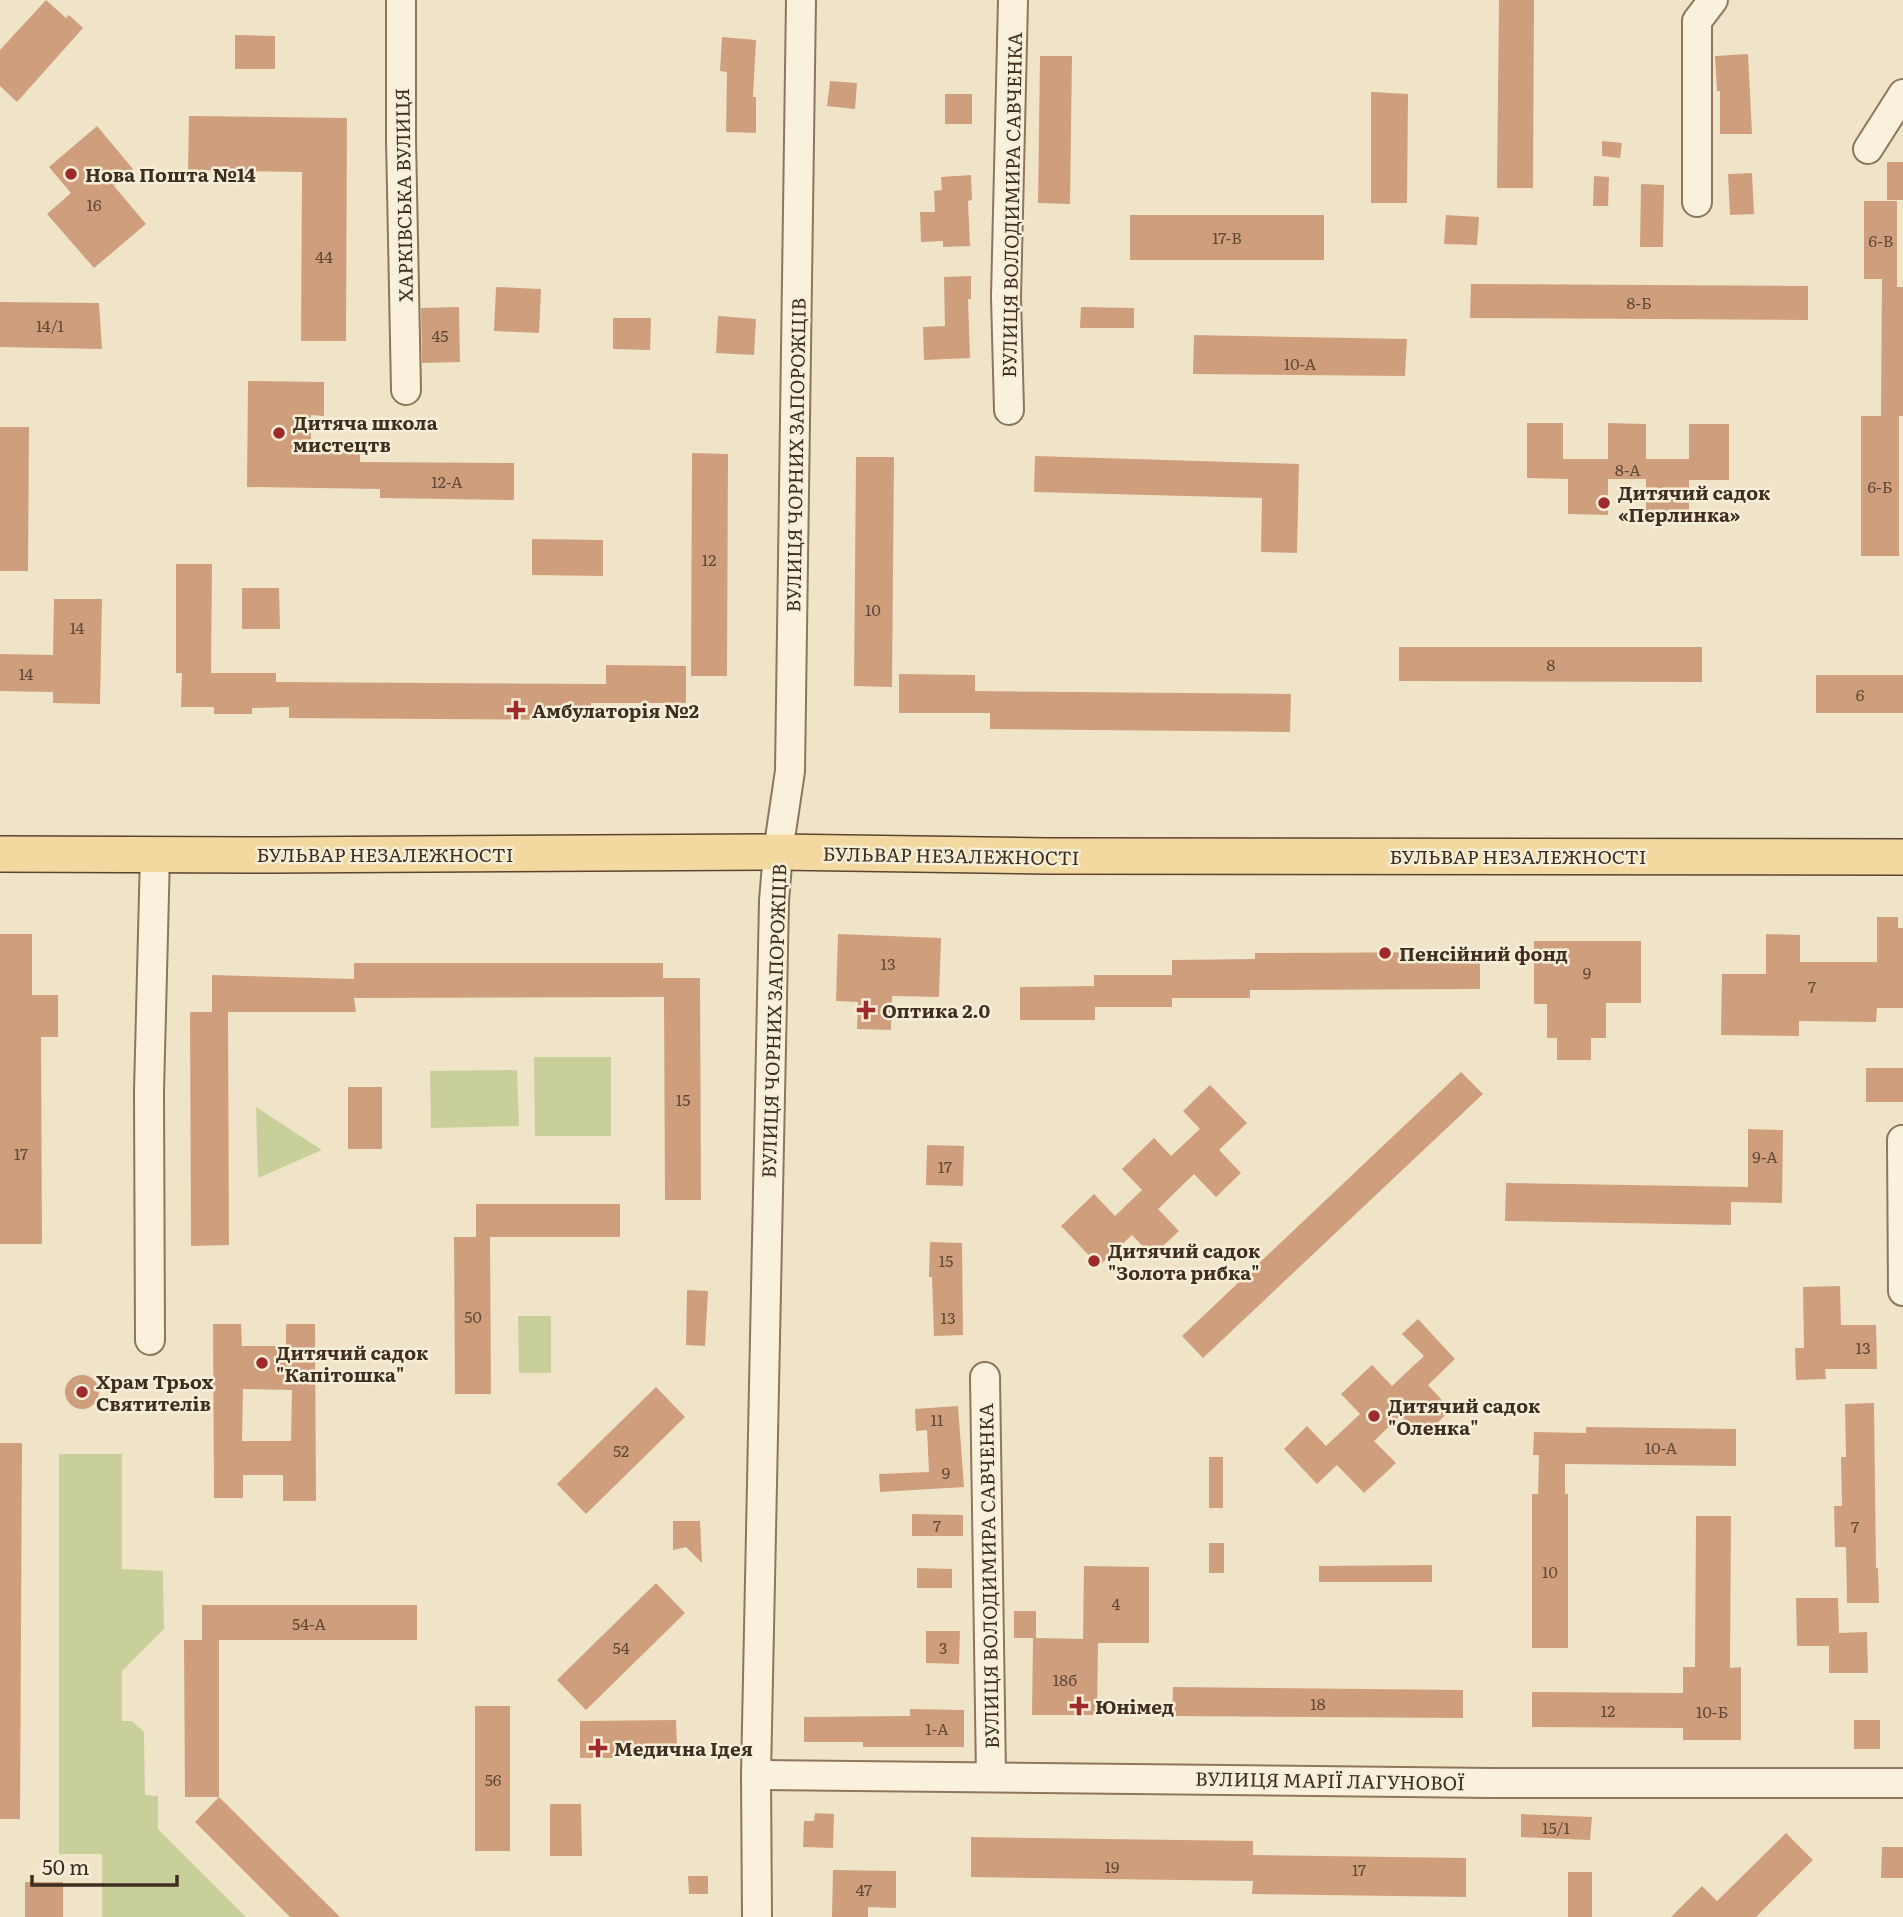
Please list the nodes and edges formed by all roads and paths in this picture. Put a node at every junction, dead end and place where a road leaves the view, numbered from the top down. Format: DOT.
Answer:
graph roads {
  1 [pos="401,0"];
  2 [pos="801,0"];
  3 [pos="1013,0"];
  4 [pos="1713,0"];
  5 [pos="1903,94"];
  6 [pos="1868,149"];
  7 [pos="1698,202"];
  8 [pos="406,390"];
  9 [pos="1009,410"];
  10 [pos="778,852"];
  11 [pos="0,854"];
  12 [pos="155,854"];
  13 [pos="1903,857"];
  14 [pos="1902,1140"];
  15 [pos="1903,1291"];
  16 [pos="149,1340"];
  17 [pos="985,1377"];
  18 [pos="756,1775"];
  19 [pos="991,1776"];
  20 [pos="1903,1783"];
  21 [pos="757,1917"];
  1 -- 8 [label="street, ХАРКІВСЬКА ВУЛИЦЯ"];
  2 -- 10 [label="street, ВУЛИЦЯ ЧОРНИХ ЗАПОРОЖЦІВ"];
  3 -- 9 [label="street, ВУЛИЦЯ ВОЛОДИМИРА САВЧЕНКА"];
  4 -- 7 [label="street"];
  5 -- 6 [label="street"];
  10 -- 12 [label="main road, БУЛЬВАР НЕЗАЛЕЖНОСТІ"];
  10 -- 13 [label="main road, БУЛЬВАР НЕЗАЛЕЖНОСТІ"];
  10 -- 18 [label="street, ВУЛИЦЯ ЧОРНИХ ЗАПОРОЖЦІВ"];
  11 -- 12 [label="main road, БУЛЬВАР НЕЗАЛЕЖНОСТІ"];
  12 -- 16 [label="street"];
  14 -- 15 [label="street"];
  17 -- 19 [label="street, ВУЛИЦЯ ВОЛОДИМИРА САВЧЕНКА"];
  18 -- 19 [label="street, ВУЛИЦЯ МАРІЇ ЛАГУНОВОЇ"];
  18 -- 21 [label="street, ВУЛИЦЯ ЧОРНИХ ЗАПОРОЖЦІВ"];
  19 -- 20 [label="street, ВУЛИЦЯ МАРІЇ ЛАГУНОВОЇ"];
}
